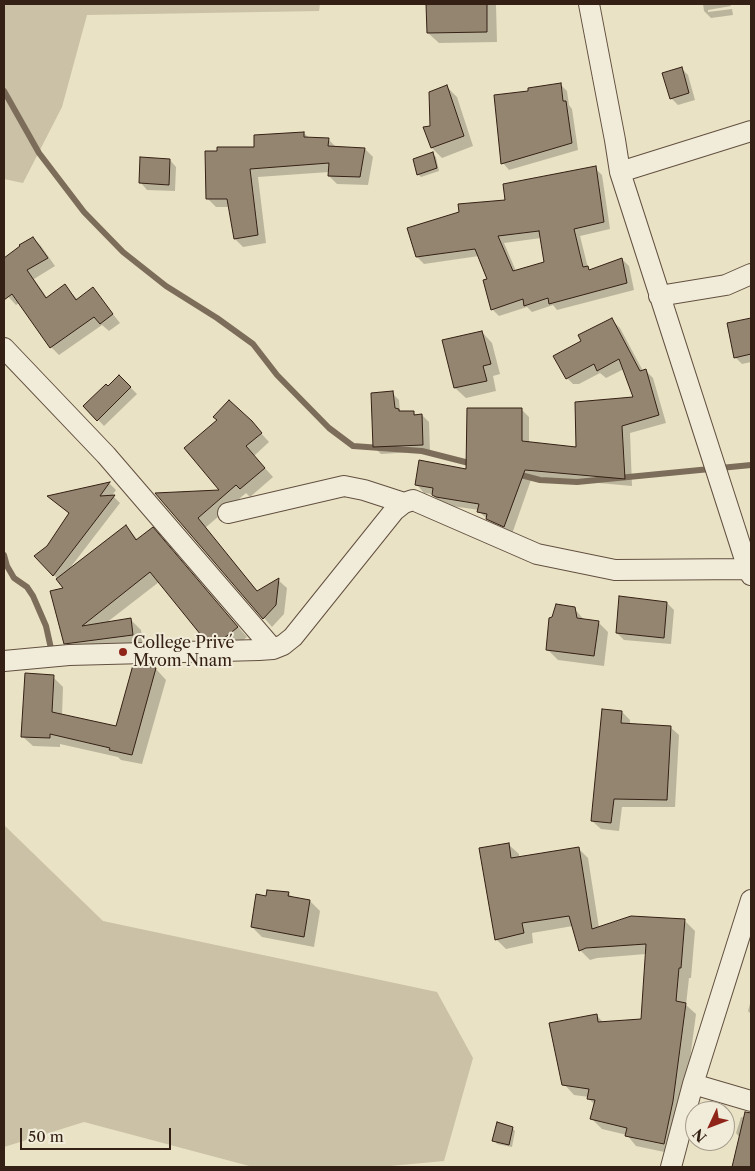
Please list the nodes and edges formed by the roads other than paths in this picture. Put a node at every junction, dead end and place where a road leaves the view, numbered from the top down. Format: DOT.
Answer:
graph roads {
  1 [pos="589,4"];
  2 [pos="751,131"];
  3 [pos="620,172"];
  4 [pos="751,274"];
  5 [pos="659,296"];
  6 [pos="4,348"];
  7 [pos="404,503"];
  8 [pos="228,513"];
  9 [pos="749,572"];
  10 [pos="273,649"];
  11 [pos="4,661"];
  12 [pos="751,900"];
  13 [pos="693,1084"];
  14 [pos="751,1101"];
  15 [pos="671,1167"];
  1 -- 3 [label="street"];
  2 -- 3 [label="street"];
  3 -- 5 [label="street"];
  4 -- 5 [label="street"];
  5 -- 9 [label="street"];
  6 -- 10 [label="street"];
  7 -- 8 [label="street"];
  7 -- 9 [label="street"];
  7 -- 10 [label="street"];
  10 -- 11 [label="street"];
  12 -- 13 [label="street"];
  13 -- 14 [label="street"];
  13 -- 15 [label="street"];
}
